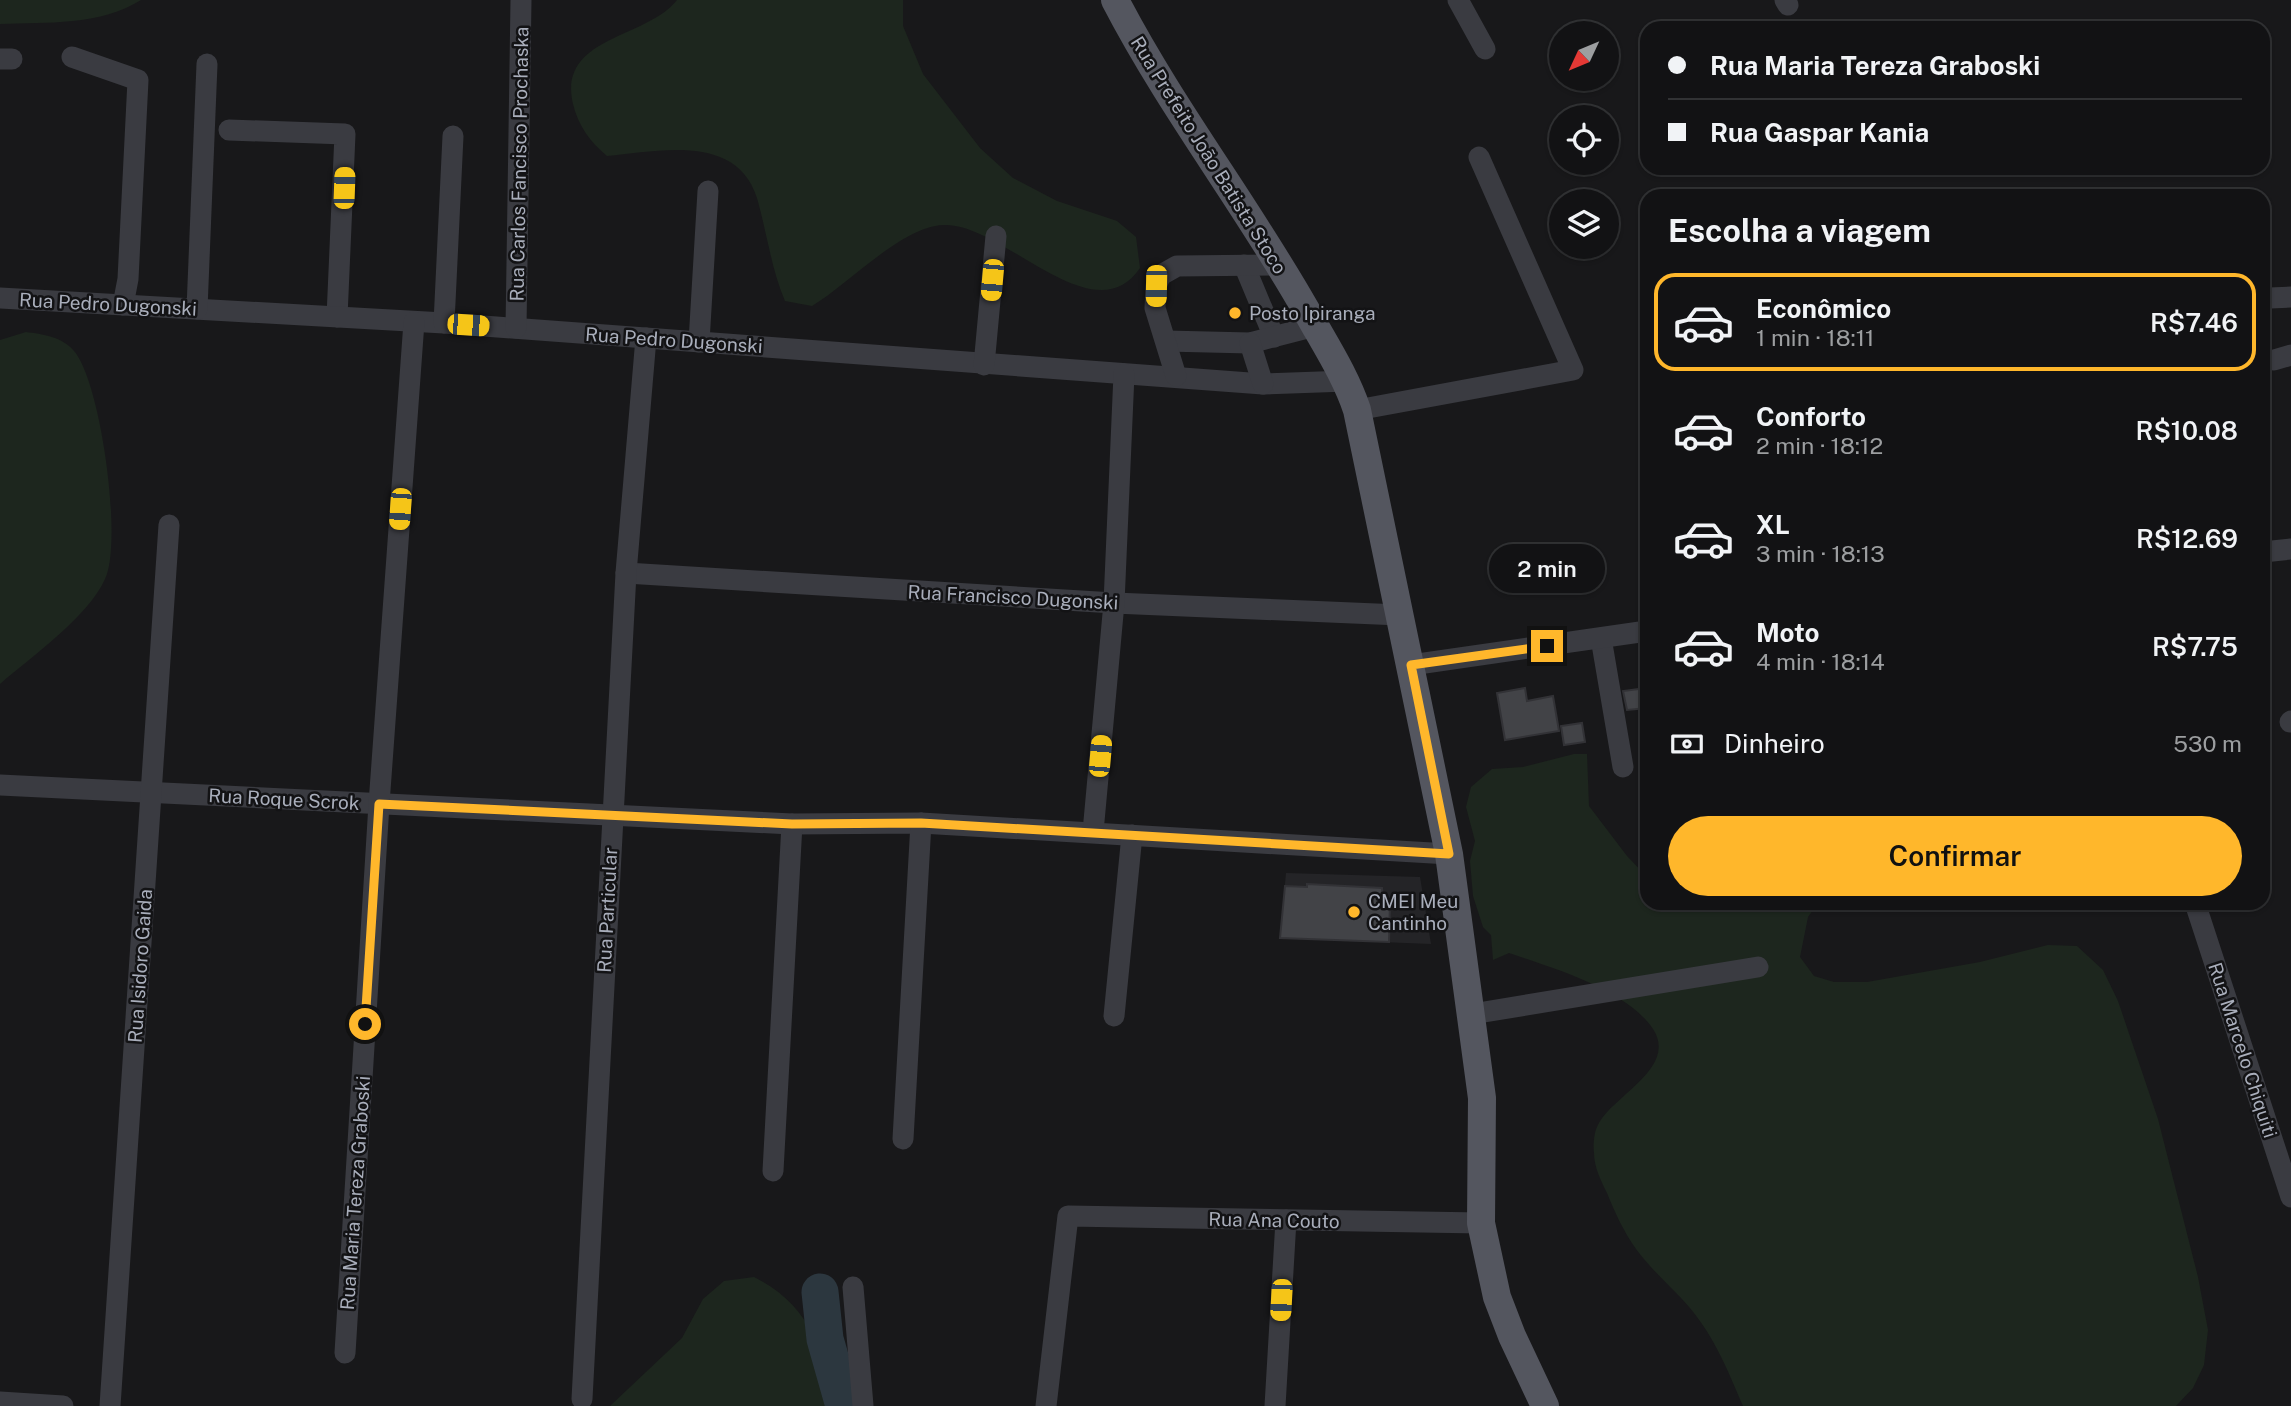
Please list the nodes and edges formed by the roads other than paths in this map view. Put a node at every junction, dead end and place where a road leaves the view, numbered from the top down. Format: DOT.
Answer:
graph roads {
  1 [pos="521,0"];
  2 [pos="1115,0"];
  3 [pos="1458,0"];
  4 [pos="1485,49"];
  5 [pos="72,57"];
  6 [pos="206,64"];
  7 [pos="229,130"];
  8 [pos="453,136"];
  9 [pos="1479,158"];
  10 [pos="708,191"];
  11 [pos="996,236"];
  12 [pos="1244,265"];
  13 [pos="1280,265"];
  14 [pos="0,298"];
  15 [pos="123,305"];
  16 [pos="197,309"];
  17 [pos="337,317"];
  18 [pos="414,322"];
  19 [pos="444,323"];
  20 [pos="1315,326"];
  21 [pos="516,328"];
  22 [pos="1274,337"];
  23 [pos="646,338"];
  24 [pos="1166,341"];
  25 [pos="699,342"];
  26 [pos="1250,343"];
  27 [pos="985,365"];
  28 [pos="1124,374"];
  29 [pos="1176,376"];
  30 [pos="1347,382"];
  31 [pos="1263,384"];
  32 [pos="1357,410"];
  33 [pos="169,525"];
  34 [pos="2291,549"];
  35 [pos="2270,551"];
  36 [pos="626,573"];
  37 [pos="1114,603"];
  38 [pos="1400,615"];
  39 [pos="1640,632"];
  40 [pos="1601,638"];
  41 [pos="1411,665"];
  42 [pos="1623,767"];
  43 [pos="0,785"];
  44 [pos="152,792"];
  45 [pos="379,804"];
  46 [pos="611,816"];
  47 [pos="921,823"];
  48 [pos="792,824"];
  49 [pos="1093,832"];
  50 [pos="1132,835"];
  51 [pos="1449,854"];
  52 [pos="2196,910"];
  53 [pos="1758,967"];
  54 [pos="1472,1014"];
  55 [pos="1114,1016"];
  56 [pos="903,1139"];
  57 [pos="773,1171"];
  58 [pos="2291,1197"];
  59 [pos="1286,1220"];
  60 [pos="1481,1223"];
  61 [pos="853,1287"];
  62 [pos="345,1353"];
  63 [pos="582,1399"];
  64 [pos="0,1402"];
  65 [pos="63,1406"];
  66 [pos="110,1406"];
  67 [pos="863,1406"];
  68 [pos="1046,1406"];
  69 [pos="1275,1406"];
  70 [pos="1545,1406"];
  1 -- 21 [label="street, Rua Carlos Fancisco Prochaska"];
  2 -- 13 [label="main road, Rua Prefeito João Batista Stoco"];
  3 -- 4 [label="street"];
  5 -- 15 [label="street"];
  6 -- 16 [label="street"];
  7 -- 17 [label="street"];
  8 -- 19 [label="street"];
  9 -- 32 [label="street"];
  10 -- 25 [label="street"];
  11 -- 27 [label="street"];
  12 -- 13 [label="street"];
  12 -- 22 [label="street"];
  12 -- 24 [label="street"];
  13 -- 20 [label="main road, Rua Prefeito João Batista Stoco"];
  14 -- 15 [label="street, Rua Pedro Dugonski"];
  15 -- 16 [label="street, Rua Pedro Dugonski"];
  16 -- 17 [label="street, Rua Pedro Dugonski"];
  17 -- 18 [label="street, Rua Pedro Dugonski"];
  18 -- 19 [label="street, Rua Pedro Dugonski"];
  18 -- 45 [label="street, Rua Maria Tereza Graboski"];
  19 -- 21 [label="street, Rua Pedro Dugonski"];
  20 -- 22 [label="street"];
  20 -- 30 [label="main road, Rua Prefeito João Batista Stoco"];
  21 -- 23 [label="street, Rua Pedro Dugonski"];
  22 -- 26 [label="street"];
  23 -- 25 [label="street, Rua Pedro Dugonski"];
  23 -- 36 [label="street, Rua Particular"];
  24 -- 26 [label="street"];
  24 -- 29 [label="street"];
  25 -- 27 [label="street, Rua Pedro Dugonski"];
  26 -- 31 [label="street"];
  27 -- 28 [label="street, Rua Pedro Dugonski"];
  28 -- 29 [label="street, Rua Pedro Dugonski"];
  28 -- 37 [label="street"];
  29 -- 31 [label="street, Rua Pedro Dugonski"];
  30 -- 31 [label="street, Rua Pedro Dugonski"];
  30 -- 32 [label="main road, Rua Prefeito João Batista Stoco"];
  32 -- 38 [label="main road, Rua Prefeito João Batista Stoco"];
  33 -- 44 [label="street, Rua Isidoro Gaida"];
  34 -- 35 [label="street"];
  36 -- 37 [label="street, Rua Francisco Dugonski"];
  36 -- 46 [label="street, Rua Particular"];
  37 -- 38 [label="street, Rua Francisco Dugonski"];
  37 -- 49 [label="street"];
  38 -- 41 [label="main road, Rua Prefeito João Batista Stoco"];
  39 -- 40 [label="street"];
  40 -- 41 [label="street"];
  40 -- 42 [label="street"];
  41 -- 51 [label="main road, Rua Prefeito João Batista Stoco"];
  43 -- 44 [label="street, Rua Roque Scrok"];
  44 -- 45 [label="street, Rua Roque Scrok"];
  44 -- 66 [label="street, Rua Isidoro Gaida"];
  45 -- 46 [label="street, Rua Roque Scrok"];
  45 -- 62 [label="street, Rua Maria Tereza Graboski"];
  46 -- 48 [label="street, Rua Roque Scrok"];
  46 -- 63 [label="street, Rua Particular"];
  47 -- 48 [label="street, Rua Roque Scrok"];
  47 -- 49 [label="street, Rua Roque Scrok"];
  47 -- 56 [label="street"];
  48 -- 57 [label="street"];
  49 -- 50 [label="street, Rua Roque Scrok"];
  50 -- 51 [label="street, Rua Roque Scrok"];
  50 -- 55 [label="street"];
  51 -- 54 [label="main road, Rua Prefeito João Batista Stoco"];
  52 -- 58 [label="street, Rua Marcelo Chiquiti"];
  53 -- 54 [label="street"];
  54 -- 60 [label="main road, Rua Prefeito João Batista Stoco"];
  59 -- 60 [label="street, Rua Ana Couto"];
  59 -- 68 [label="street, Rua Ana Couto"];
  59 -- 69 [label="street"];
  60 -- 70 [label="main road, Rua Prefeito João Batista Stoco"];
  61 -- 67 [label="street"];
  64 -- 65 [label="street"];
}
